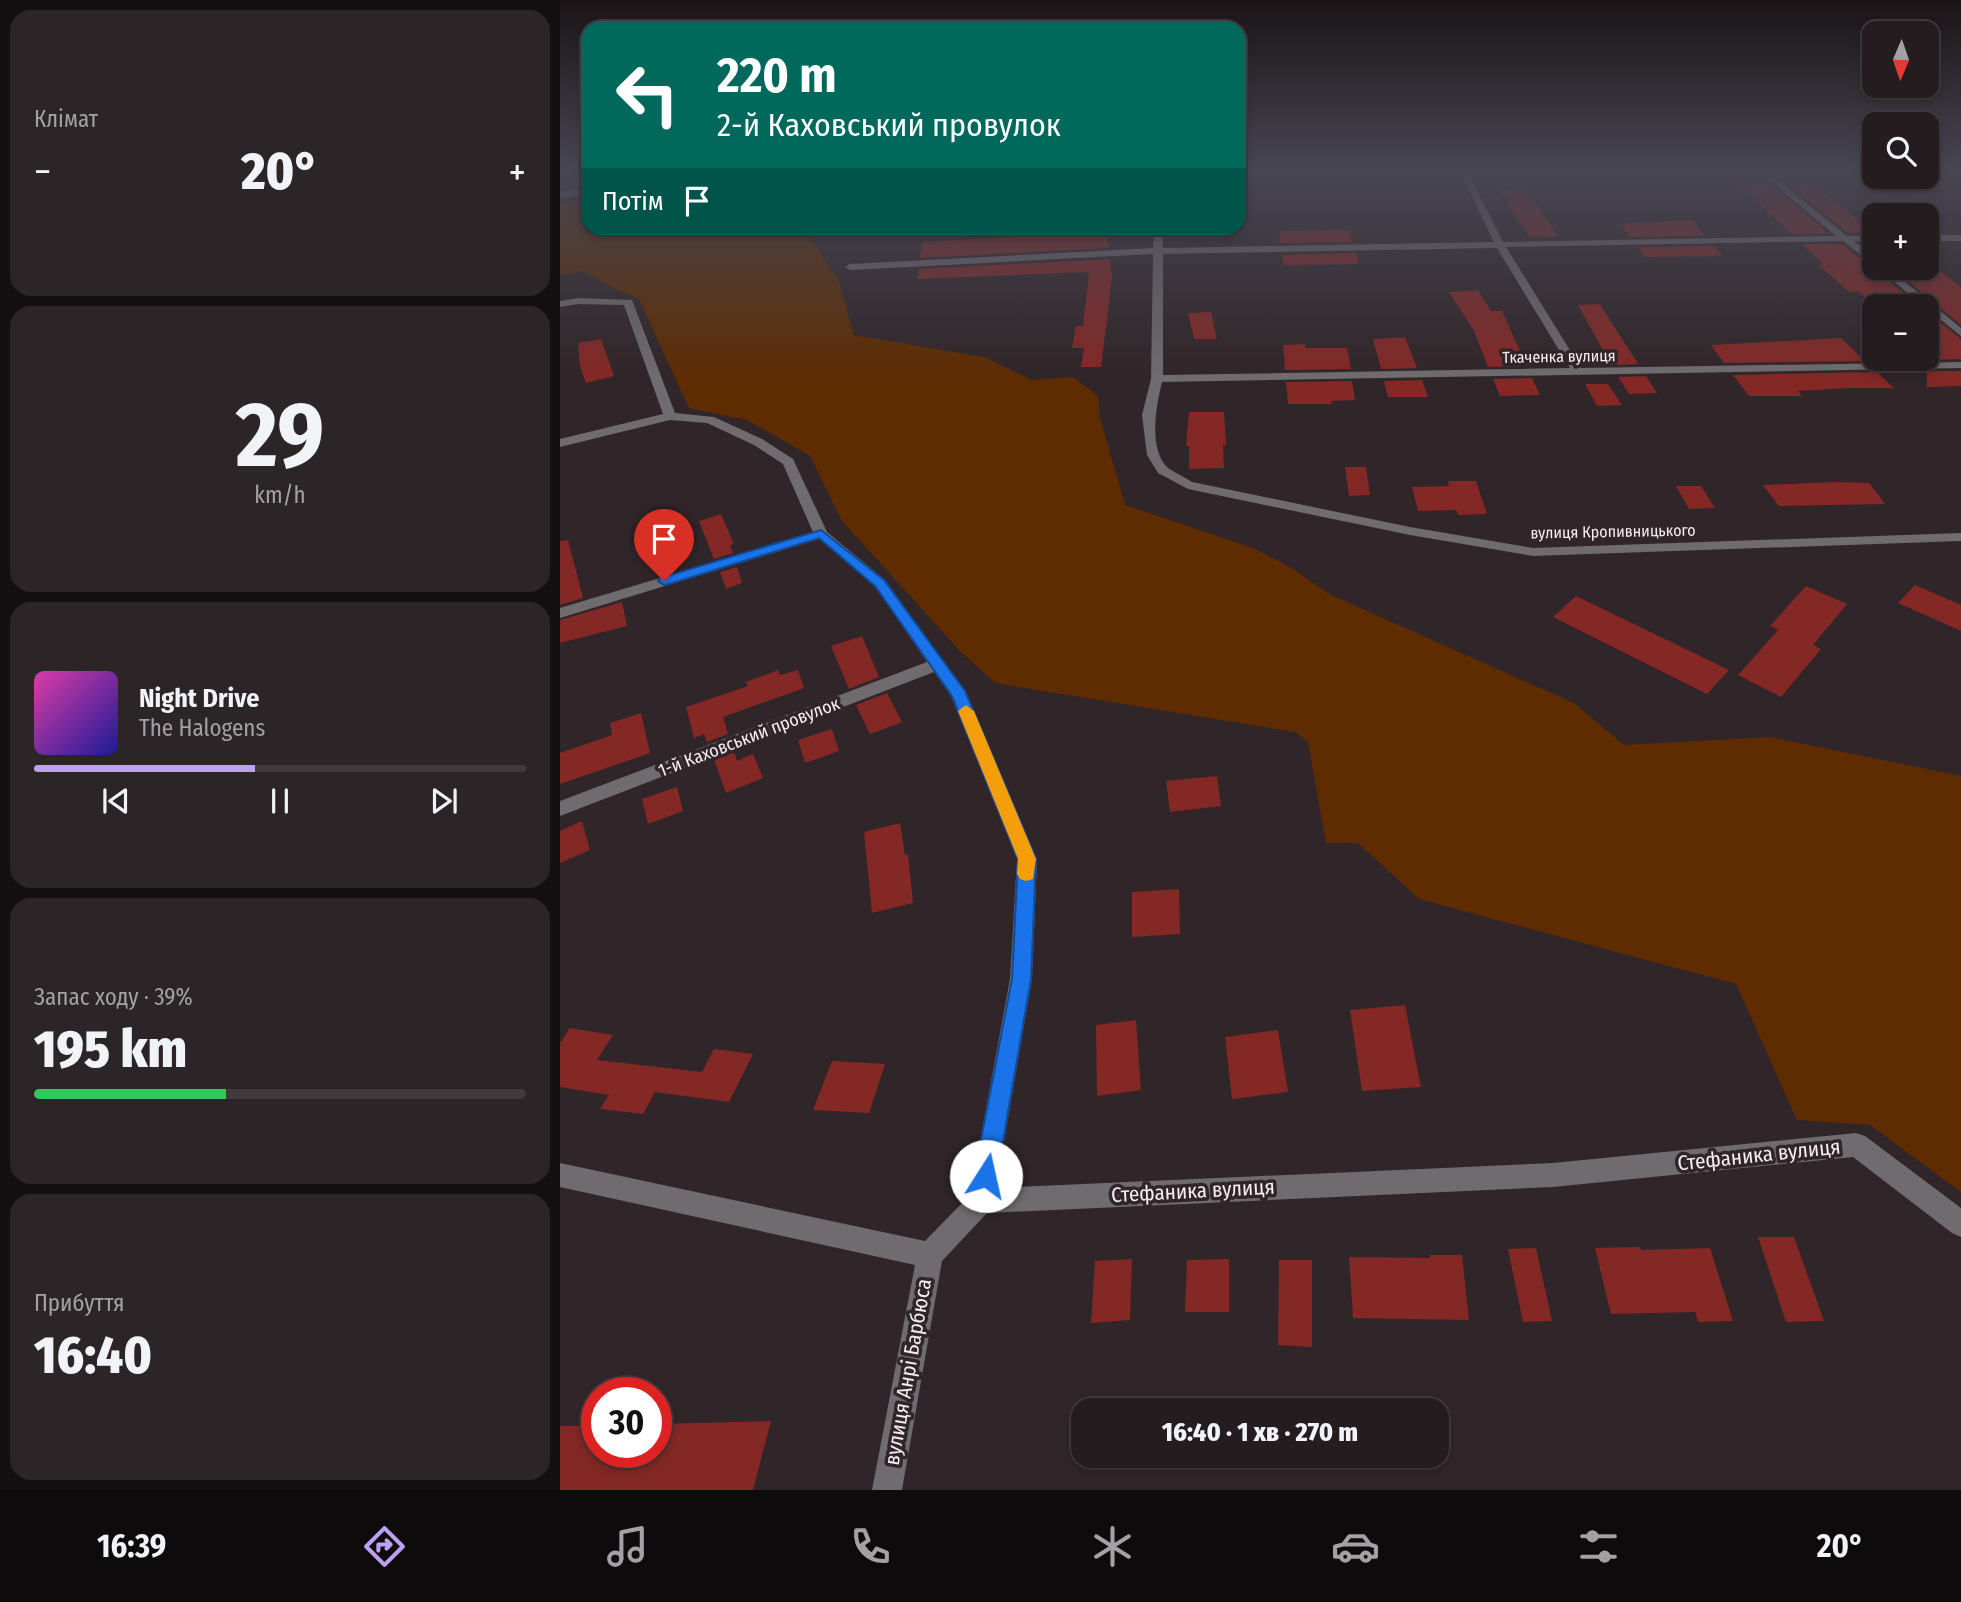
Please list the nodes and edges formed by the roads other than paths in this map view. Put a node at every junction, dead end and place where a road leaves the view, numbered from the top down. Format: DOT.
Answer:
graph roads {
  1 [pos="1158,240"];
  2 [pos="1497,240"];
  3 [pos="1770,240"];
  4 [pos="1848,240"];
  5 [pos="1500,245"];
  6 [pos="1158,251"];
  7 [pos="1862,251"];
  8 [pos="850,267"];
  9 [pos="1897,280"];
  10 [pos="560,304"];
  11 [pos="1961,333"];
  12 [pos="1961,365"];
  13 [pos="1578,372"];
  14 [pos="1157,379"];
  15 [pos="670,416"];
  16 [pos="560,443"];
  17 [pos="821,534"];
  18 [pos="1961,537"];
  19 [pos="560,613"];
  20 [pos="937,664"];
  21 [pos="560,810"];
  22 [pos="560,1175"];
  23 [pos="981,1201"];
  24 [pos="1961,1224"];
  25 [pos="930,1255"];
  26 [pos="887,1490"];
  1 -- 6 [label="street"];
  2 -- 5 [label="street"];
  3 -- 5 [label="street"];
  4 -- 7 [label="street"];
  5 -- 6 [label="street"];
  5 -- 13 [label="street"];
  6 -- 8 [label="street"];
  6 -- 14 [label="street"];
  9 -- 11 [label="street"];
  10 -- 15 [label="street"];
  12 -- 13 [label="street, Ткаченка вулиця"];
  13 -- 14 [label="street, Ткаченка вулиця"];
  14 -- 18 [label="street, вулиця Кропивницького"];
  15 -- 16 [label="street"];
  15 -- 17 [label="street"];
  17 -- 19 [label="street"];
  17 -- 20 [label="street"];
  20 -- 21 [label="street, 1-й Каховський провулок"];
  20 -- 23 [label="street"];
  22 -- 25 [label="street"];
  23 -- 24 [label="street, Стефаника вулиця"];
  23 -- 25 [label="street"];
  25 -- 26 [label="street, вулиця Анрі Барбюса"];
}
